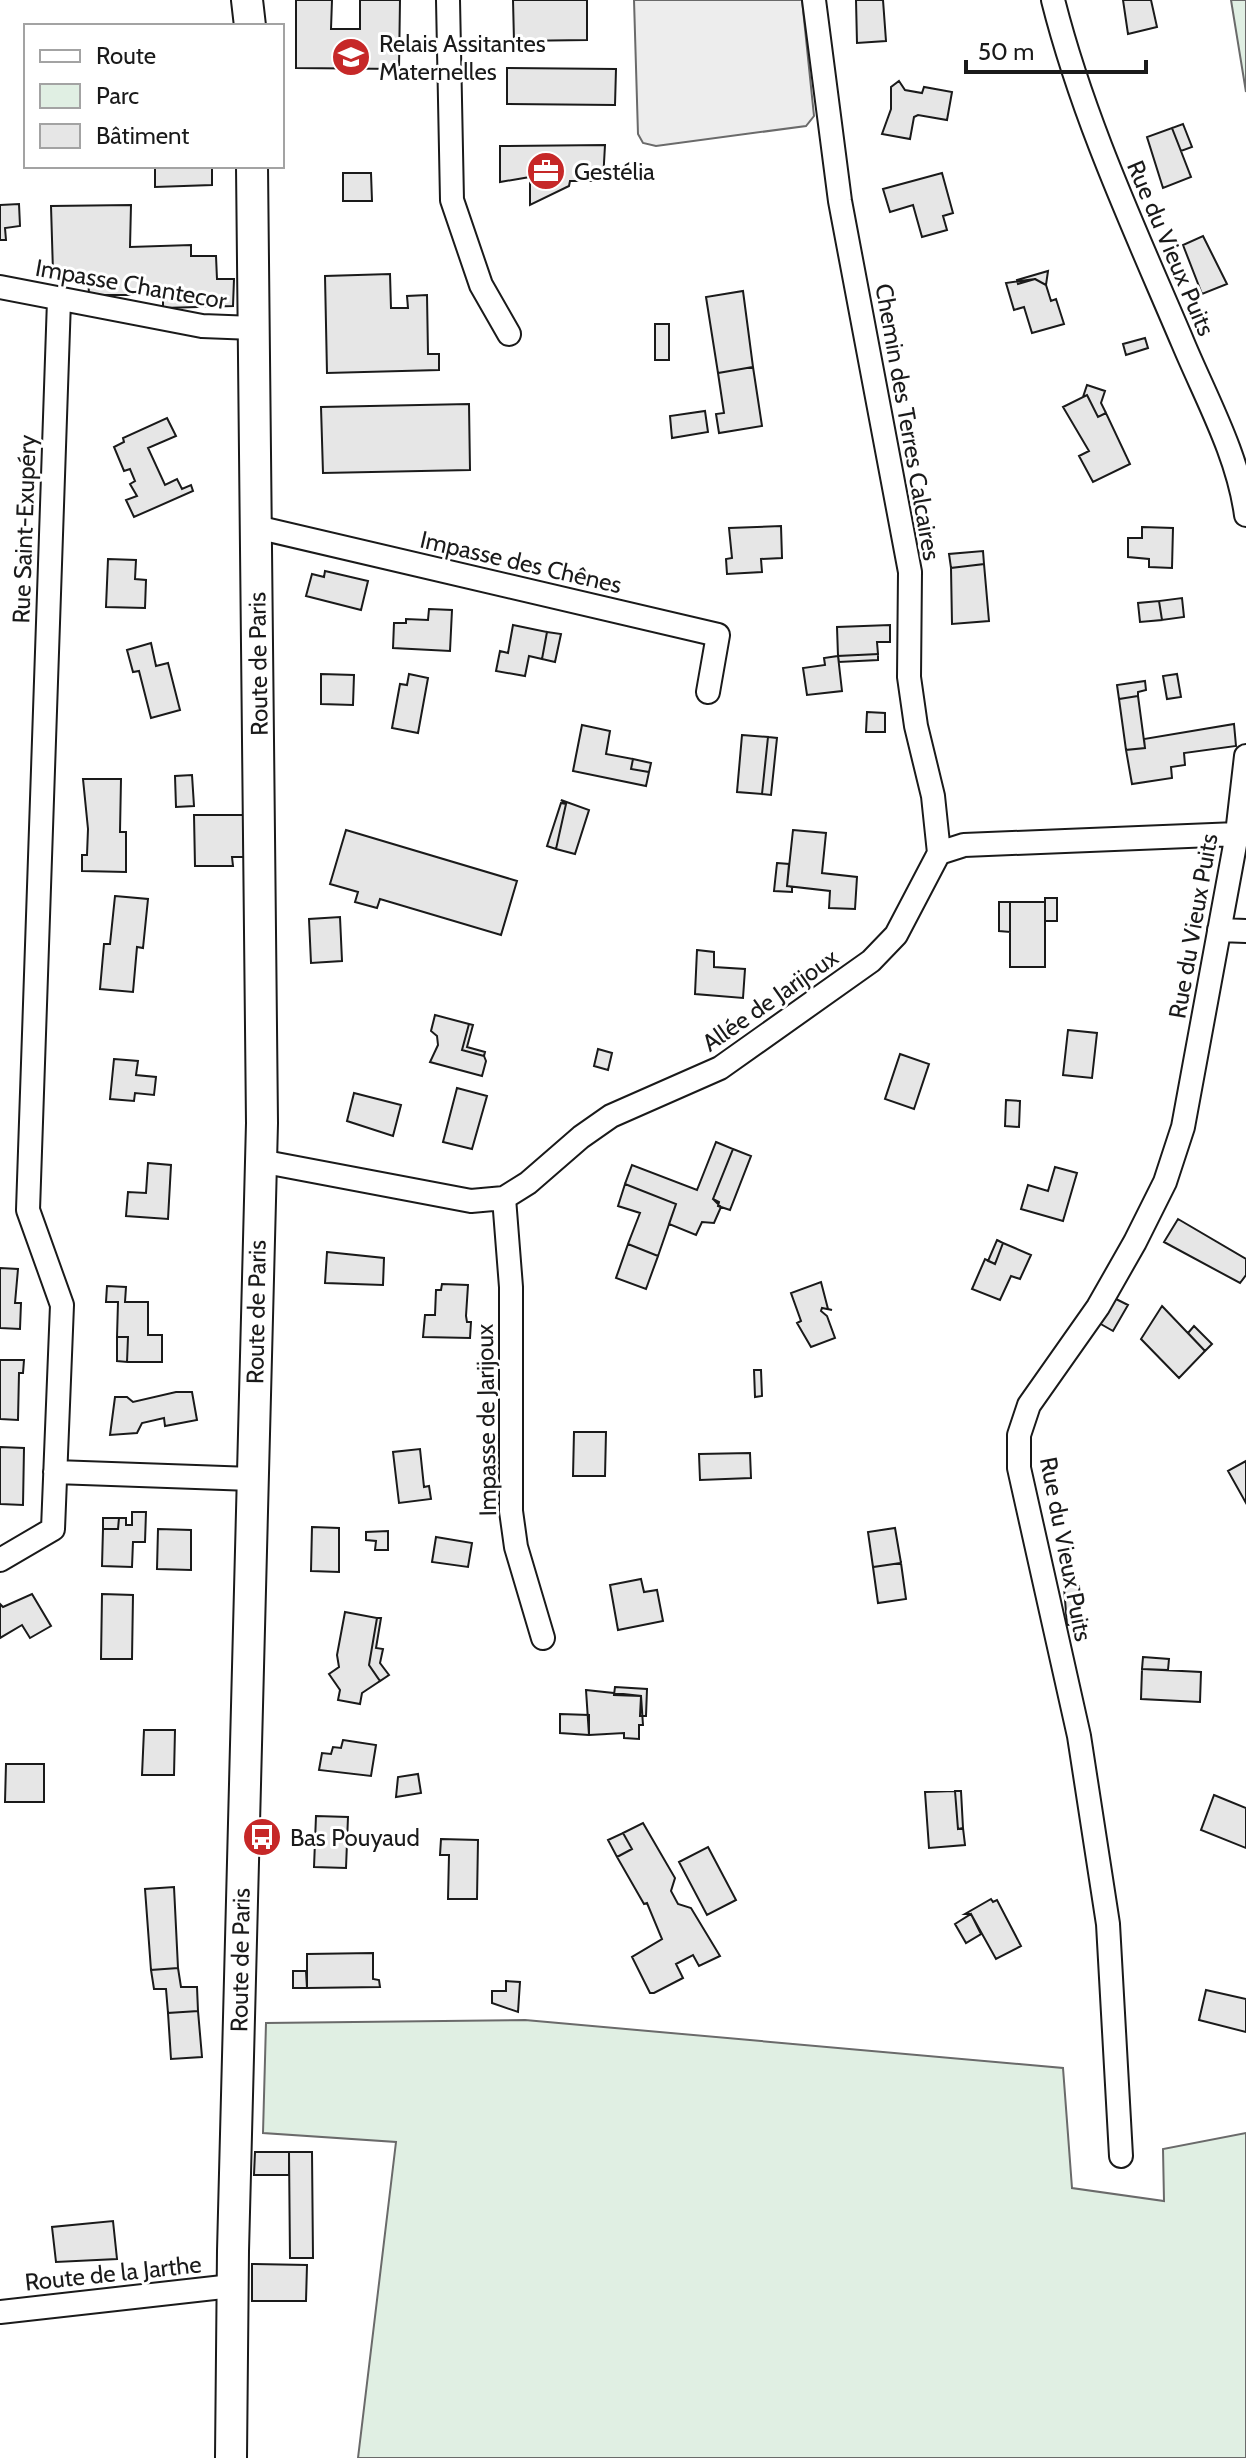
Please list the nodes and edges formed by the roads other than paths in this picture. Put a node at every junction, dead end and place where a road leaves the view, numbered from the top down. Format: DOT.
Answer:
graph roads {
  1 [pos="448,0"];
  2 [pos="814,0"];
  3 [pos="1053,0"];
  4 [pos="252,168"];
  5 [pos="0,287"];
  6 [pos="59,300"];
  7 [pos="254,328"];
  8 [pos="509,334"];
  9 [pos="1246,515"];
  10 [pos="256,527"];
  11 [pos="708,692"];
  12 [pos="1246,756"];
  13 [pos="1237,834"];
  14 [pos="939,853"];
  15 [pos="1219,930"];
  16 [pos="1246,931"];
  17 [pos="260,1161"];
  18 [pos="504,1198"];
  19 [pos="55,1472"];
  20 [pos="252,1479"];
  21 [pos="0,1560"];
  22 [pos="543,1638"];
  23 [pos="1121,2156"];
  24 [pos="232,2286"];
  25 [pos="0,2312"];
  26 [pos="231,2458"];
  1 -- 8 [label="street"];
  2 -- 14 [label="street, Chemin des Terres Calcaires"];
  3 -- 9 [label="street, Rue du Vieux Puits"];
  4 -- 7 [label="main road, Route de Paris"];
  5 -- 6 [label="street, Impasse Chantecor"];
  6 -- 7 [label="street, Impasse Chantecor"];
  6 -- 19 [label="street, Rue Saint-Exupéry"];
  7 -- 10 [label="main road, Route de Paris"];
  10 -- 11 [label="street, Impasse des Chênes"];
  10 -- 17 [label="main road, Route de Paris"];
  12 -- 13 [label="street, Rue du Vieux Puits"];
  13 -- 14 [label="street"];
  13 -- 15 [label="street, Rue du Vieux Puits"];
  14 -- 18 [label="street, Allée de Jarijoux"];
  15 -- 16 [label="street"];
  15 -- 23 [label="street, Rue du Vieux Puits"];
  17 -- 18 [label="street"];
  17 -- 20 [label="main road, Route de Paris"];
  18 -- 22 [label="street, Impasse de Jarijoux"];
  19 -- 20 [label="street"];
  19 -- 21 [label="street, Rue Saint-Exupéry"];
  20 -- 24 [label="main road, Route de Paris"];
  24 -- 25 [label="street, Route de la Jarthe"];
  24 -- 26 [label="main road, Route de Paris"];
}
